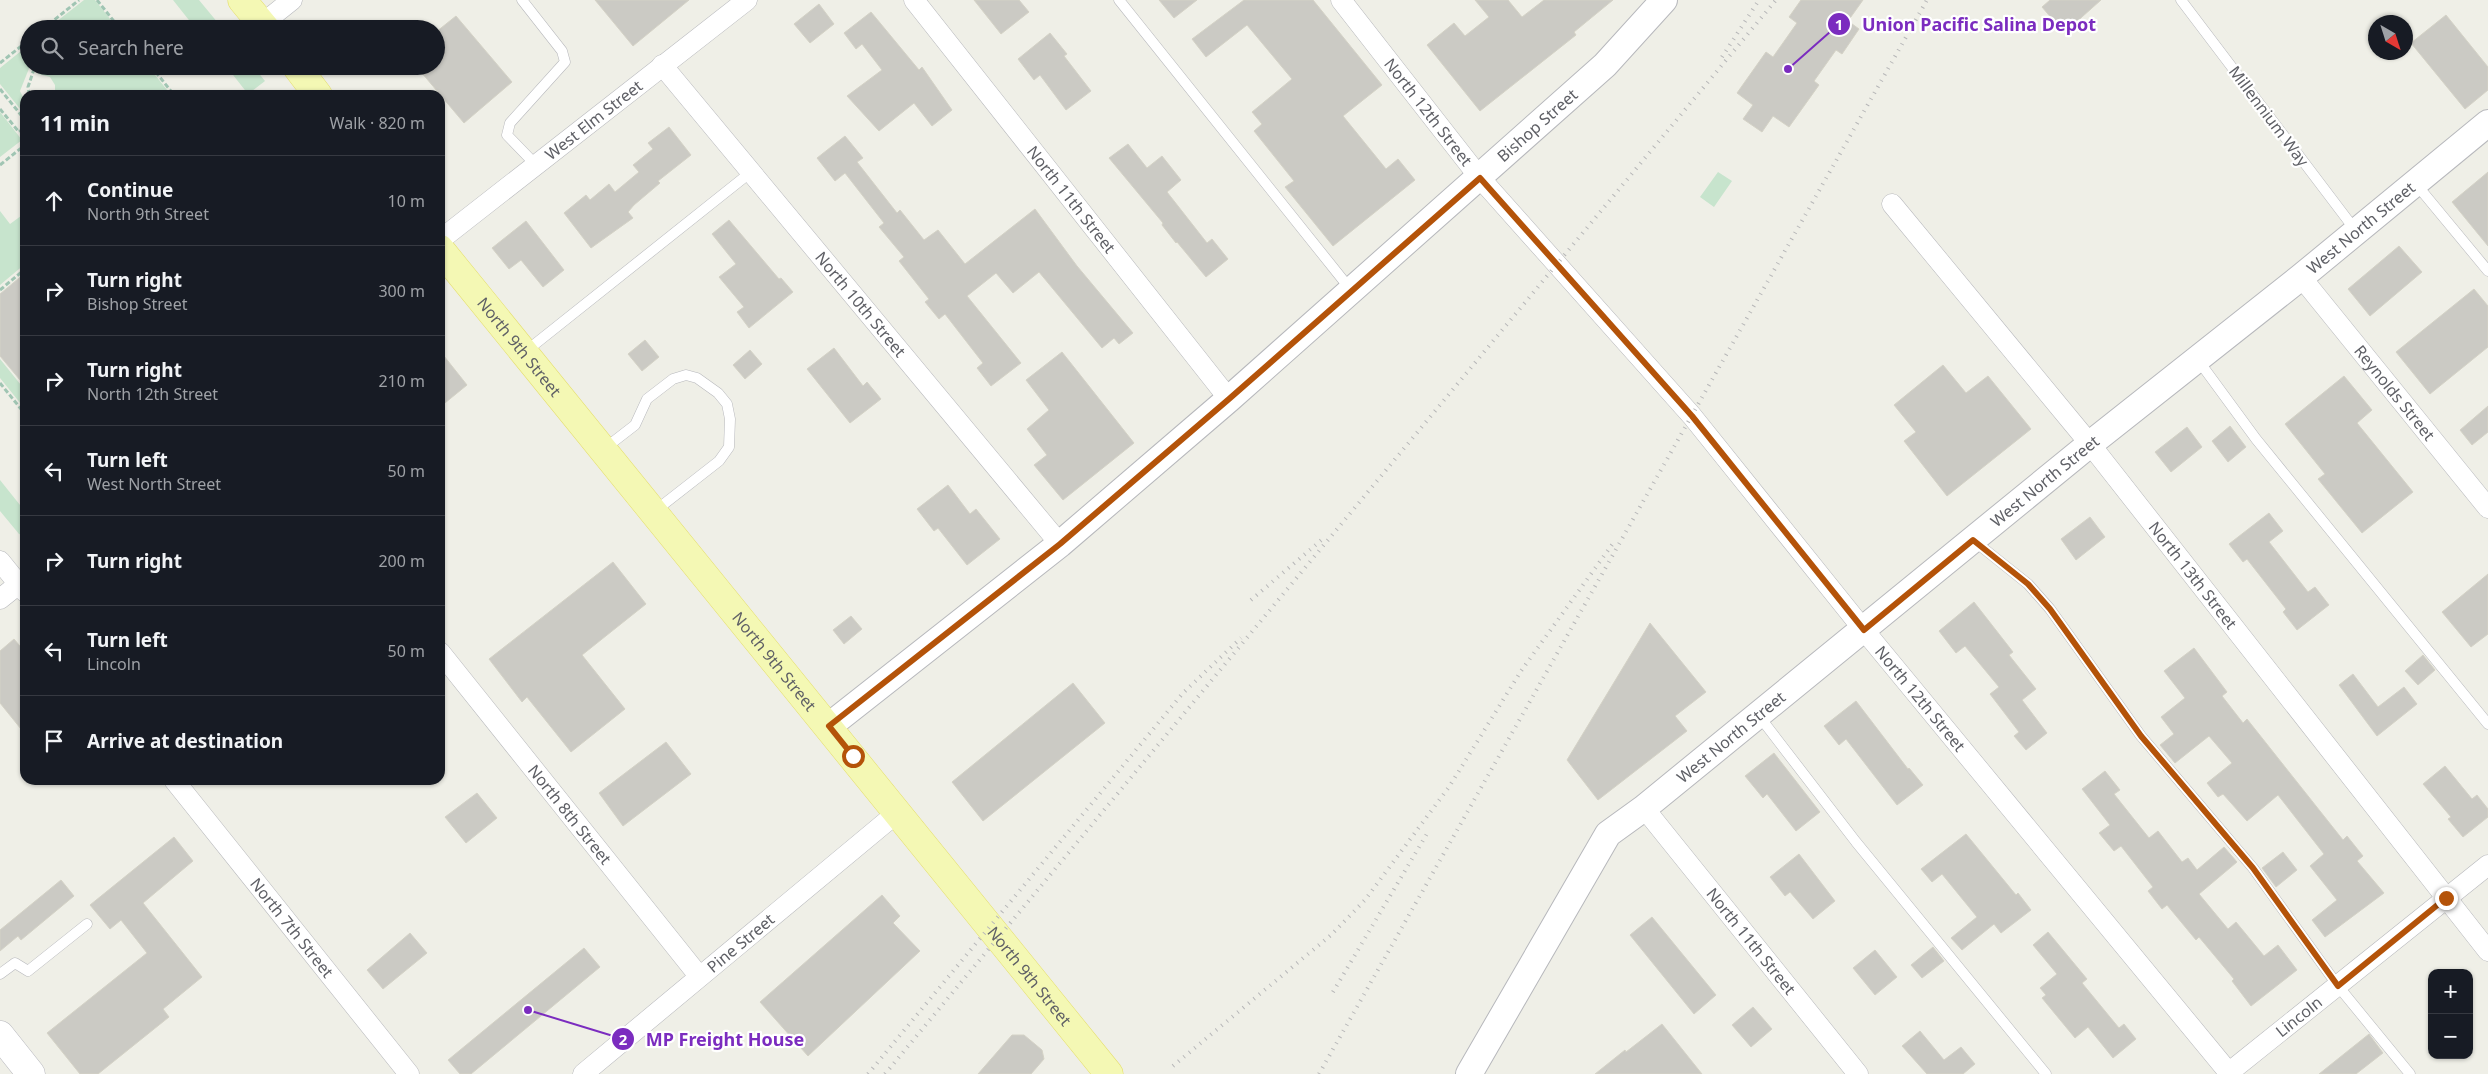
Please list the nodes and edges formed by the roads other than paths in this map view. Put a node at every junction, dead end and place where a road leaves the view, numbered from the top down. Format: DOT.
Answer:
graph roads {
  1 [pos="242,0"];
  2 [pos="292,0"];
  3 [pos="522,0"];
  4 [pos="746,0"];
  5 [pos="914,0"];
  6 [pos="1119,0"];
  7 [pos="1341,0"];
  8 [pos="1664,0"];
  9 [pos="2181,0"];
  10 [pos="259,20"];
  11 [pos="270,20"];
  12 [pos="662,65"];
  13 [pos="303,75"];
  14 [pos="314,90"];
  15 [pos="2488,123"];
  16 [pos="536,165"];
  17 [pos="751,172"];
  18 [pos="1480,178"];
  19 [pos="2416,183"];
  20 [pos="1892,204"];
  21 [pos="2357,231"];
  22 [pos="445,236"];
  23 [pos="445,255"];
  24 [pos="2488,271"];
  25 [pos="2302,277"];
  26 [pos="1352,291"];
  27 [pos="525,353"];
  28 [pos="2197,360"];
  29 [pos="1229,399"];
  30 [pos="2090,444"];
  31 [pos="604,449"];
  32 [pos="2488,508"];
  33 [pos="654,512"];
  34 [pos="1973,540"];
  35 [pos="1060,544"];
  36 [pos="0,561"];
  37 [pos="20,582"];
  38 [pos="20,587"];
  39 [pos="0,599"];
  40 [pos="1864,630"];
  41 [pos="445,658"];
  42 [pos="1758,715"];
  43 [pos="2488,724"];
  44 [pos="829,726"];
  45 [pos="178,785"];
  46 [pos="1644,808"];
  47 [pos="898,812"];
  48 [pos="2488,865"];
  49 [pos="2446,898"];
  50 [pos="87,924"];
  51 [pos="2488,951"];
  52 [pos="0,974"];
  53 [pos="699,976"];
  54 [pos="2338,986"];
  55 [pos="0,1035"];
  56 [pos="1477,1070"];
  57 [pos="31,1074"];
  58 [pos="409,1074"];
  59 [pos="582,1074"];
  60 [pos="1110,1074"];
  61 [pos="1858,1074"];
  62 [pos="2046,1074"];
  63 [pos="2228,1074"];
  64 [pos="2410,1074"];
  1 -- 10 [label="main road"];
  2 -- 11 [label="street"];
  3 -- 16 [label="lane"];
  4 -- 12 [label="street, West Elm Street"];
  5 -- 29 [label="street, North 11th Street"];
  6 -- 26 [label="lane"];
  7 -- 18 [label="street, North 12th Street"];
  8 -- 18 [label="street, Bishop Street"];
  9 -- 21 [label="lane, Millennium Way"];
  12 -- 16 [label="street, West Elm Street"];
  12 -- 17 [label="street, North 10th Street"];
  13 -- 14 [label="main road"];
  15 -- 19 [label="street, West North Street"];
  16 -- 22 [label="street, West Elm Street"];
  17 -- 27 [label="lane"];
  17 -- 35 [label="street, North 10th Street"];
  18 -- 26 [label="street, Bishop Street"];
  18 -- 40 [label="street, North 12th Street"];
  19 -- 21 [label="street, West North Street"];
  19 -- 24 [label="lane"];
  20 -- 30 [label="street, North 13th Street"];
  21 -- 25 [label="street, West North Street"];
  23 -- 27 [label="main road, North 9th Street"];
  25 -- 28 [label="street, West North Street"];
  25 -- 32 [label="street, Reynolds Street"];
  26 -- 29 [label="street, Bishop Street"];
  27 -- 31 [label="main road, North 9th Street"];
  28 -- 30 [label="street, West North Street"];
  28 -- 43 [label="lane"];
  29 -- 35 [label="street, Bishop Street"];
  30 -- 34 [label="street, West North Street"];
  30 -- 49 [label="street, North 13th Street"];
  31 -- 33 [label="main road, North 9th Street"];
  31 -- 33 [label="lane"];
  33 -- 44 [label="main road, North 9th Street"];
  34 -- 40 [label="street, West North Street"];
  34 -- 54 [label="lane"];
  35 -- 44 [label="street, Bishop Street"];
  36 -- 37 [label="street"];
  38 -- 39 [label="street"];
  40 -- 42 [label="street, West North Street"];
  40 -- 63 [label="street, North 12th Street"];
  41 -- 53 [label="street, North 8th Street"];
  42 -- 46 [label="street, West North Street"];
  42 -- 62 [label="lane"];
  44 -- 47 [label="main road, North 9th Street"];
  45 -- 58 [label="street, North 7th Street"];
  46 -- 56 [label="street, West North Street"];
  46 -- 61 [label="street, North 11th Street"];
  47 -- 53 [label="street, Pine Street"];
  47 -- 60 [label="main road, North 9th Street"];
  48 -- 49 [label="street, Lincoln"];
  49 -- 51 [label="street, North 13th Street"];
  49 -- 54 [label="street, Lincoln"];
  50 -- 52 [label="lane"];
  53 -- 59 [label="street, Pine Street"];
  54 -- 63 [label="street, Lincoln"];
  54 -- 64 [label="lane"];
  55 -- 57 [label="main road"];
}
